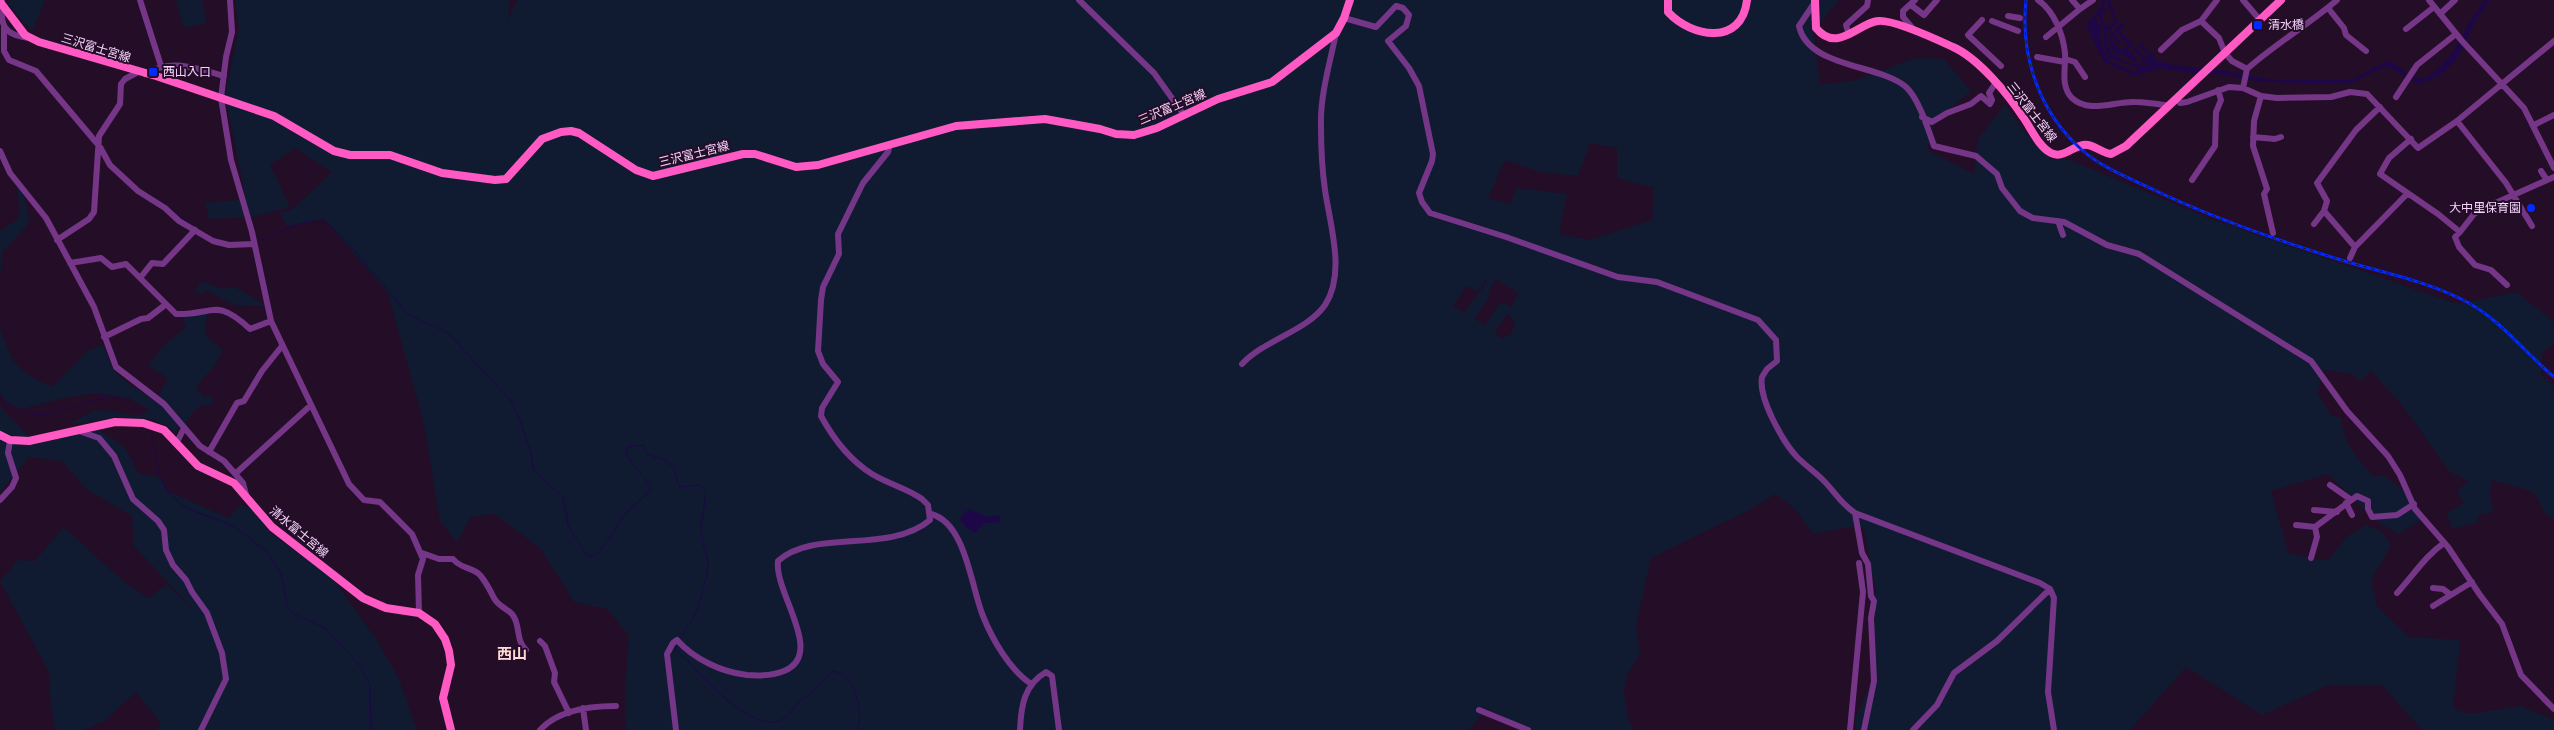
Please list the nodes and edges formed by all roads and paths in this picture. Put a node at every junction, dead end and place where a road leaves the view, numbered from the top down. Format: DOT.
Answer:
graph roads {
  1 [pos="140,0"];
  2 [pos="230,0"];
  3 [pos="1079,0"];
  4 [pos="1350,0"];
  5 [pos="1668,0"];
  6 [pos="1747,0"];
  7 [pos="1868,0"];
  8 [pos="1937,0"];
  9 [pos="2038,0"];
  10 [pos="2072,0"];
  11 [pos="2093,0"];
  12 [pos="2216,0"];
  13 [pos="2243,0"];
  14 [pos="2281,0"];
  15 [pos="2337,0"];
  16 [pos="2429,0"];
  17 [pos="2455,0"];
  18 [pos="1815,1"];
  19 [pos="1,2"];
  20 [pos="1913,2"];
  21 [pos="2434,7"];
  22 [pos="2328,8"];
  23 [pos="2080,9"];
  24 [pos="2440,14"];
  25 [pos="2008,16"];
  26 [pos="1344,18"];
  27 [pos="2020,18"];
  28 [pos="1982,20"];
  29 [pos="2200,20"];
  30 [pos="2260,20"];
  31 [pos="1992,21"];
  32 [pos="2058,27"];
  33 [pos="4,28"];
  34 [pos="2406,29"];
  35 [pos="2018,31"];
  36 [pos="1916,32"];
  37 [pos="1336,33"];
  38 [pos="1849,35"];
  39 [pos="2458,36"];
  40 [pos="2046,37"];
  41 [pos="30,38"];
  42 [pos="2554,41"];
  43 [pos="2161,50"];
  44 [pos="2366,51"];
  45 [pos="2226,53"];
  46 [pos="2037,57"];
  47 [pos="2065,61"];
  48 [pos="160,66"];
  49 [pos="2001,66"];
  50 [pos="2246,72"];
  51 [pos="141,73"];
  52 [pos="224,76"];
  53 [pos="2085,77"];
  54 [pos="1995,84"];
  55 [pos="2503,84"];
  56 [pos="2244,85"];
  57 [pos="2218,90"];
  58 [pos="2261,96"];
  59 [pos="2396,97"];
  60 [pos="221,98"];
  61 [pos="2177,99"];
  62 [pos="2170,106"];
  63 [pos="2380,108"];
  64 [pos="2554,115"];
  65 [pos="1184,116"];
  66 [pos="1922,118"];
  67 [pos="2457,121"];
  68 [pos="2534,125"];
  69 [pos="2253,137"];
  70 [pos="2281,137"];
  71 [pos="2411,140"];
  72 [pos="97,144"];
  73 [pos="890,144"];
  74 [pos="0,151"];
  75 [pos="2553,163"];
  76 [pos="2541,171"];
  77 [pos="2554,177"];
  78 [pos="2192,180"];
  79 [pos="2547,180"];
  80 [pos="2407,194"];
  81 [pos="2513,196"];
  82 [pos="2324,211"];
  83 [pos="2058,222"];
  84 [pos="2314,224"];
  85 [pos="2532,226"];
  86 [pos="195,230"];
  87 [pos="2273,232"];
  88 [pos="2460,232"];
  89 [pos="2063,234"];
  90 [pos="57,240"];
  91 [pos="254,242"];
  92 [pos="2355,247"];
  93 [pos="2350,258"];
  94 [pos="70,263"];
  95 [pos="140,278"];
  96 [pos="2507,286"];
  97 [pos="165,305"];
  98 [pos="271,321"];
  99 [pos="104,337"];
  100 [pos="282,346"];
  101 [pos="1242,364"];
  102 [pos="311,405"];
  103 [pos="184,428"];
  104 [pos="76,430"];
  105 [pos="0,435"];
  106 [pos="10,440"];
  107 [pos="177,442"];
  108 [pos="209,452"];
  109 [pos="235,474"];
  110 [pos="2330,485"];
  111 [pos="247,498"];
  112 [pos="0,500"];
  113 [pos="2348,501"];
  114 [pos="2414,504"];
  115 [pos="2314,510"];
  116 [pos="2337,512"];
  117 [pos="1855,513"];
  118 [pos="931,514"];
  119 [pos="2352,515"];
  120 [pos="2296,525"];
  121 [pos="2316,527"];
  122 [pos="2444,542"];
  123 [pos="422,553"];
  124 [pos="2311,558"];
  125 [pos="1859,563"];
  126 [pos="2472,582"];
  127 [pos="2433,588"];
  128 [pos="2050,589"];
  129 [pos="2397,594"];
  130 [pos="2451,595"];
  131 [pos="2433,606"];
  132 [pos="419,613"];
  133 [pos="540,641"];
  134 [pos="526,650"];
  135 [pos="1031,684"];
  136 [pos="616,706"];
  137 [pos="584,708"];
  138 [pos="2554,709"];
  139 [pos="1479,710"];
  140 [pos="569,713"];
  141 [pos="202,730"];
  142 [pos="451,730"];
  143 [pos="540,730"];
  144 [pos="586,730"];
  145 [pos="676,730"];
  146 [pos="1020,730"];
  147 [pos="1059,730"];
  148 [pos="1528,730"];
  149 [pos="1850,730"];
  150 [pos="1864,730"];
  151 [pos="1913,730"];
  152 [pos="2054,730"];
  1 -- 48 [label="street"];
  2 -- 52 [label="street"];
  3 -- 65 [label="street"];
  4 -- 26 [label="main road, 三沢富士宮線"];
  5 -- 6 [label="main road"];
  7 -- 38 [label="street"];
  8 -- 20 [label="street"];
  9 -- 32 [label="street"];
  10 -- 23 [label="street"];
  11 -- 23 [label="street"];
  12 -- 29 [label="street"];
  13 -- 30 [label="street"];
  14 -- 30 [label="main road, 三沢富士宮線"];
  15 -- 22 [label="street"];
  16 -- 21 [label="street"];
  17 -- 24 [label="street"];
  18 -- 38 [label="main road, 三沢富士宮線"];
  18 -- 66 [label="street"];
  19 -- 33 [label="street"];
  19 -- 41 [label="main road"];
  20 -- 36 [label="street"];
  21 -- 24 [label="street"];
  21 -- 34 [label="street"];
  22 -- 44 [label="street"];
  22 -- 50 [label="street"];
  23 -- 32 [label="street"];
  24 -- 39 [label="street"];
  25 -- 27 [label="street"];
  26 -- 37 [label="main road, 三沢富士宮線"];
  26 -- 117 [label="street"];
  28 -- 49 [label="street"];
  29 -- 43 [label="street"];
  29 -- 45 [label="street"];
  30 -- 45 [label="main road, 三沢富士宮線"];
  31 -- 35 [label="street"];
  32 -- 40 [label="street"];
  32 -- 47 [label="street"];
  33 -- 41 [label="street"];
  33 -- 72 [label="street"];
  36 -- 38 [label="main road, 三沢富士宮線"];
  36 -- 54 [label="main road, 三沢富士宮線"];
  37 -- 65 [label="main road, 三沢富士宮線"];
  37 -- 101 [label="street"];
  39 -- 55 [label="street"];
  39 -- 59 [label="street"];
  41 -- 51 [label="main road, 三沢富士宮線"];
  42 -- 55 [label="street"];
  45 -- 50 [label="street"];
  45 -- 61 [label="main road, 三沢富士宮線"];
  46 -- 47 [label="street"];
  47 -- 53 [label="street"];
  47 -- 62 [label="street"];
  48 -- 51 [label="street"];
  48 -- 52 [label="street"];
  50 -- 56 [label="street"];
  51 -- 60 [label="main road, 三沢富士宮線"];
  51 -- 72 [label="street"];
  52 -- 60 [label="street"];
  54 -- 62 [label="main road, 三沢富士宮線"];
  54 -- 66 [label="street"];
  55 -- 67 [label="street"];
  55 -- 68 [label="street"];
  56 -- 57 [label="street"];
  56 -- 58 [label="street"];
  57 -- 61 [label="street"];
  57 -- 78 [label="street"];
  58 -- 63 [label="street"];
  58 -- 69 [label="street"];
  60 -- 73 [label="main road, 三沢富士宮線"];
  60 -- 91 [label="street"];
  61 -- 62 [label="main road, 三沢富士宮線"];
  63 -- 71 [label="street"];
  63 -- 82 [label="street"];
  64 -- 68 [label="street"];
  65 -- 73 [label="main road, 三沢富士宮線"];
  66 -- 83 [label="street"];
  67 -- 71 [label="street"];
  67 -- 81 [label="street"];
  68 -- 75 [label="street"];
  69 -- 70 [label="street"];
  69 -- 87 [label="street"];
  71 -- 80 [label="street"];
  72 -- 86 [label="street"];
  72 -- 90 [label="street"];
  73 -- 118 [label="street"];
  74 -- 90 [label="street"];
  76 -- 79 [label="street"];
  77 -- 79 [label="street"];
  79 -- 81 [label="street"];
  80 -- 88 [label="street"];
  80 -- 92 [label="street"];
  81 -- 85 [label="street"];
  81 -- 88 [label="street"];
  82 -- 84 [label="street"];
  82 -- 92 [label="street"];
  83 -- 89 [label="street"];
  83 -- 114 [label="street"];
  86 -- 91 [label="street"];
  86 -- 95 [label="street"];
  88 -- 96 [label="street"];
  90 -- 94 [label="street"];
  91 -- 98 [label="street"];
  92 -- 93 [label="street"];
  94 -- 95 [label="street"];
  94 -- 99 [label="street"];
  95 -- 97 [label="street"];
  97 -- 98 [label="street"];
  97 -- 99 [label="street"];
  98 -- 100 [label="street"];
  99 -- 103 [label="street"];
  100 -- 102 [label="street"];
  100 -- 108 [label="street"];
  102 -- 109 [label="street"];
  102 -- 123 [label="street"];
  103 -- 107 [label="street"];
  103 -- 108 [label="street"];
  104 -- 106 [label="main road, 清水富士宮線"];
  104 -- 107 [label="main road, 清水富士宮線"];
  104 -- 141 [label="street"];
  105 -- 106 [label="main road, 清水富士宮線"];
  106 -- 112 [label="street"];
  107 -- 111 [label="main road, 清水富士宮線"];
  108 -- 109 [label="street"];
  109 -- 111 [label="street"];
  110 -- 113 [label="street"];
  111 -- 132 [label="main road, 清水富士宮線"];
  113 -- 114 [label="street"];
  113 -- 116 [label="street"];
  113 -- 119 [label="street"];
  114 -- 122 [label="street"];
  115 -- 116 [label="street"];
  116 -- 121 [label="street"];
  117 -- 128 [label="street"];
  117 -- 150 [label="street"];
  118 -- 135 [label="street"];
  118 -- 145 [label="street"];
  120 -- 121 [label="street"];
  121 -- 124 [label="street"];
  122 -- 126 [label="street"];
  122 -- 129 [label="street"];
  123 -- 132 [label="street"];
  123 -- 134 [label="street"];
  125 -- 149 [label="street"];
  126 -- 130 [label="street"];
  126 -- 138 [label="street"];
  127 -- 130 [label="street"];
  128 -- 151 [label="street"];
  128 -- 152 [label="street"];
  130 -- 131 [label="street"];
  132 -- 142 [label="main road"];
  133 -- 140 [label="street"];
  135 -- 146 [label="street"];
  135 -- 147 [label="street"];
  136 -- 137 [label="street"];
  137 -- 140 [label="street"];
  137 -- 144 [label="street"];
  139 -- 148 [label="street"];
  140 -- 143 [label="street"];
}
